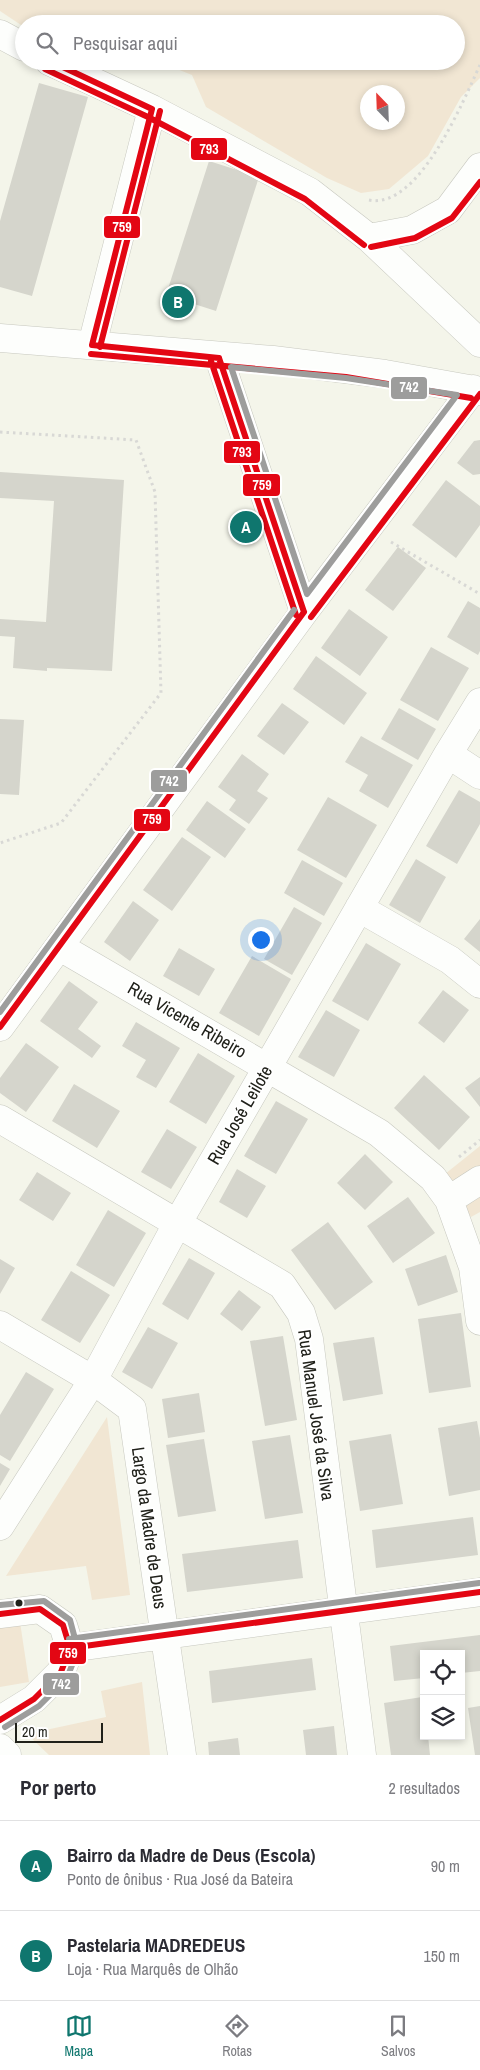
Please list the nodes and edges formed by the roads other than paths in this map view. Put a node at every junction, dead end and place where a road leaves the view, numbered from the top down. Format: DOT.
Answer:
graph roads {
  1 [pos="0,34"];
  2 [pos="15,42"];
  3 [pos="69,70"];
  4 [pos="152,108"];
  5 [pos="480,167"];
  6 [pos="369,238"];
  7 [pos="0,338"];
  8 [pos="480,343"];
  9 [pos="92,345"];
  10 [pos="219,358"];
  11 [pos="477,390"];
  12 [pos="304,612"];
  13 [pos="480,702"];
  14 [pos="448,754"];
  15 [pos="480,775"];
  16 [pos="359,908"];
  17 [pos="60,947"];
  18 [pos="480,984"];
  19 [pos="0,1027"];
  20 [pos="268,1068"];
  21 [pos="0,1119"];
  22 [pos="480,1180"];
  23 [pos="449,1200"];
  24 [pos="177,1224"];
  25 [pos="480,1321"];
  26 [pos="0,1325"];
  27 [pos="93,1380"];
  28 [pos="0,1526"];
  29 [pos="480,1592"];
  30 [pos="342,1610"];
  31 [pos="0,1614"];
  32 [pos="165,1634"];
  33 [pos="70,1648"];
  34 [pos="0,1720"];
  35 [pos="0,1748"];
  36 [pos="7,1755"];
  37 [pos="182,1755"];
  38 [pos="362,1755"];
  1 -- 2 [label="street"];
  3 -- 4 [label="street"];
  4 -- 6 [label="street"];
  4 -- 9 [label="street"];
  5 -- 6 [label="street"];
  6 -- 8 [label="street"];
  7 -- 9 [label="street"];
  9 -- 10 [label="street"];
  10 -- 11 [label="street"];
  10 -- 12 [label="street"];
  11 -- 12 [label="street"];
  12 -- 17 [label="street"];
  13 -- 14 [label="street, Rua José Leilote"];
  14 -- 15 [label="street"];
  14 -- 16 [label="street, Rua José Leilote"];
  16 -- 18 [label="street"];
  16 -- 20 [label="street, Rua José Leilote"];
  17 -- 19 [label="street"];
  17 -- 20 [label="street, Rua Vicente Ribeiro"];
  20 -- 23 [label="street, Rua Vicente Ribeiro"];
  20 -- 24 [label="street, Rua José Leilote"];
  21 -- 24 [label="street, Rua Manuel José da Silva"];
  22 -- 23 [label="street"];
  23 -- 25 [label="street, Rua Vicente Ribeiro"];
  24 -- 27 [label="street, Rua José Leilote"];
  24 -- 30 [label="street, Rua Manuel José da Silva"];
  26 -- 27 [label="street, Largo da Madre de Deus"];
  27 -- 28 [label="street, Rua José Leilote"];
  27 -- 32 [label="street, Largo da Madre de Deus"];
  29 -- 30 [label="street"];
  30 -- 32 [label="street"];
  30 -- 38 [label="street, Rua Manuel José da Silva"];
  31 -- 33 [label="street"];
  32 -- 33 [label="street"];
  32 -- 37 [label="street, Largo da Madre de Deus"];
  33 -- 34 [label="street"];
  35 -- 36 [label="street"];
}
